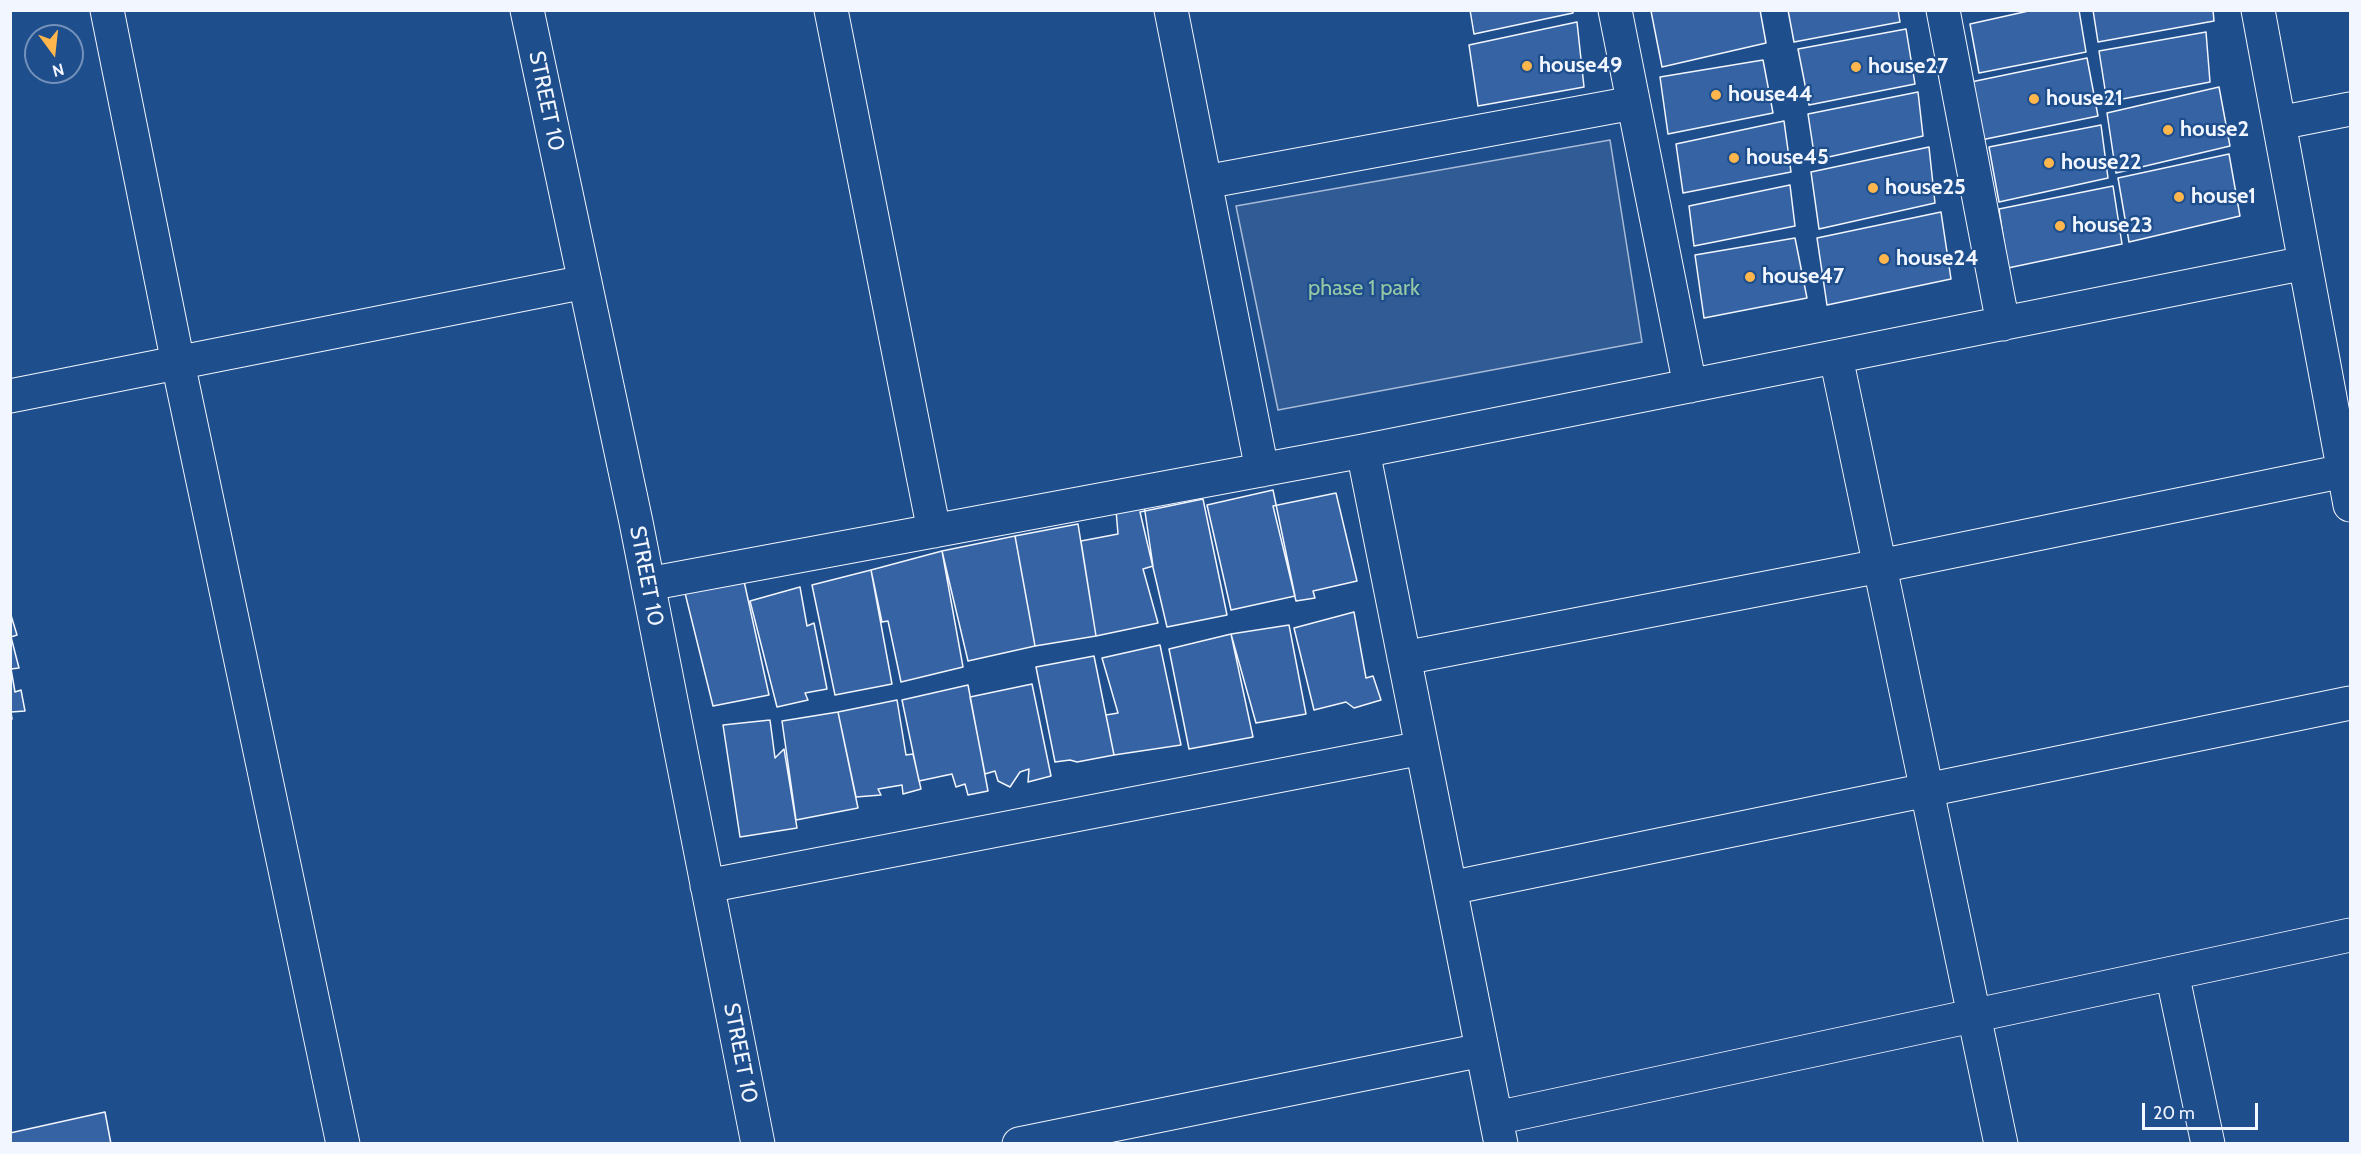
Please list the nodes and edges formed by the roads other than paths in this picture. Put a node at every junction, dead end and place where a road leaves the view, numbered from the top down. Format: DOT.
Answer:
graph roads {
  1 [pos="107,10"];
  2 [pos="527,10"];
  3 [pos="831,10"];
  4 [pos="1171,10"];
  5 [pos="1615,10"];
  6 [pos="1943,10"];
  7 [pos="2258,10"];
  8 [pos="1633,103"];
  9 [pos="2350,109"];
  10 [pos="2279,123"];
  11 [pos="1205,182"];
  12 [pos="2305,263"];
  13 [pos="585,282"];
  14 [pos="2003,324"];
  15 [pos="1836,357"];
  16 [pos="178,363"];
  17 [pos="2339,374"];
  18 [pos="1690,386"];
  19 [pos="10,396"];
  20 [pos="1363,451"];
  21 [pos="1262,470"];
  22 [pos="2344,471"];
  23 [pos="2350,505"];
  24 [pos="934,531"];
  25 [pos="1880,566"];
  26 [pos="648,584"];
  27 [pos="1404,658"];
  28 [pos="2350,703"];
  29 [pos="1422,748"];
  30 [pos="1927,789"];
  31 [pos="707,886"];
  32 [pos="1450,888"];
  33 [pos="2350,935"];
  34 [pos="2172,973"];
  35 [pos="1974,1015"];
  36 [pos="1482,1050"];
  37 [pos="1499,1131"];
  38 [pos="343,1143"];
  39 [pos="758,1143"];
  40 [pos="1019,1143"];
  41 [pos="2001,1143"];
  42 [pos="2208,1143"];
  1 -- 16 [label="street"];
  2 -- 13 [label="street, STREET 10"];
  3 -- 24 [label="street"];
  4 -- 11 [label="street"];
  5 -- 8 [label="street"];
  6 -- 14 [label="street"];
  7 -- 10 [label="street"];
  8 -- 11 [label="street"];
  8 -- 18 [label="street"];
  9 -- 10 [label="street"];
  10 -- 12 [label="street"];
  11 -- 21 [label="street"];
  12 -- 14 [label="street"];
  12 -- 17 [label="street"];
  13 -- 16 [label="street"];
  13 -- 26 [label="street, STREET 10"];
  14 -- 15 [label="street"];
  15 -- 18 [label="street"];
  15 -- 25 [label="street"];
  16 -- 19 [label="street"];
  16 -- 38 [label="street"];
  17 -- 22 [label="street"];
  18 -- 20 [label="street"];
  20 -- 21 [label="street"];
  20 -- 27 [label="street"];
  21 -- 24 [label="street"];
  22 -- 23 [label="street"];
  22 -- 25 [label="street"];
  24 -- 26 [label="street"];
  25 -- 27 [label="street"];
  25 -- 30 [label="street"];
  26 -- 31 [label="street, STREET 10"];
  27 -- 29 [label="street"];
  28 -- 30 [label="street"];
  29 -- 31 [label="street"];
  29 -- 32 [label="street"];
  30 -- 32 [label="street"];
  30 -- 35 [label="street"];
  31 -- 39 [label="street, STREET 10"];
  32 -- 36 [label="street"];
  33 -- 34 [label="street"];
  34 -- 35 [label="street"];
  34 -- 42 [label="street"];
  35 -- 37 [label="street"];
  35 -- 41 [label="street"];
  36 -- 37 [label="street"];
  36 -- 40 [label="street"];
}
